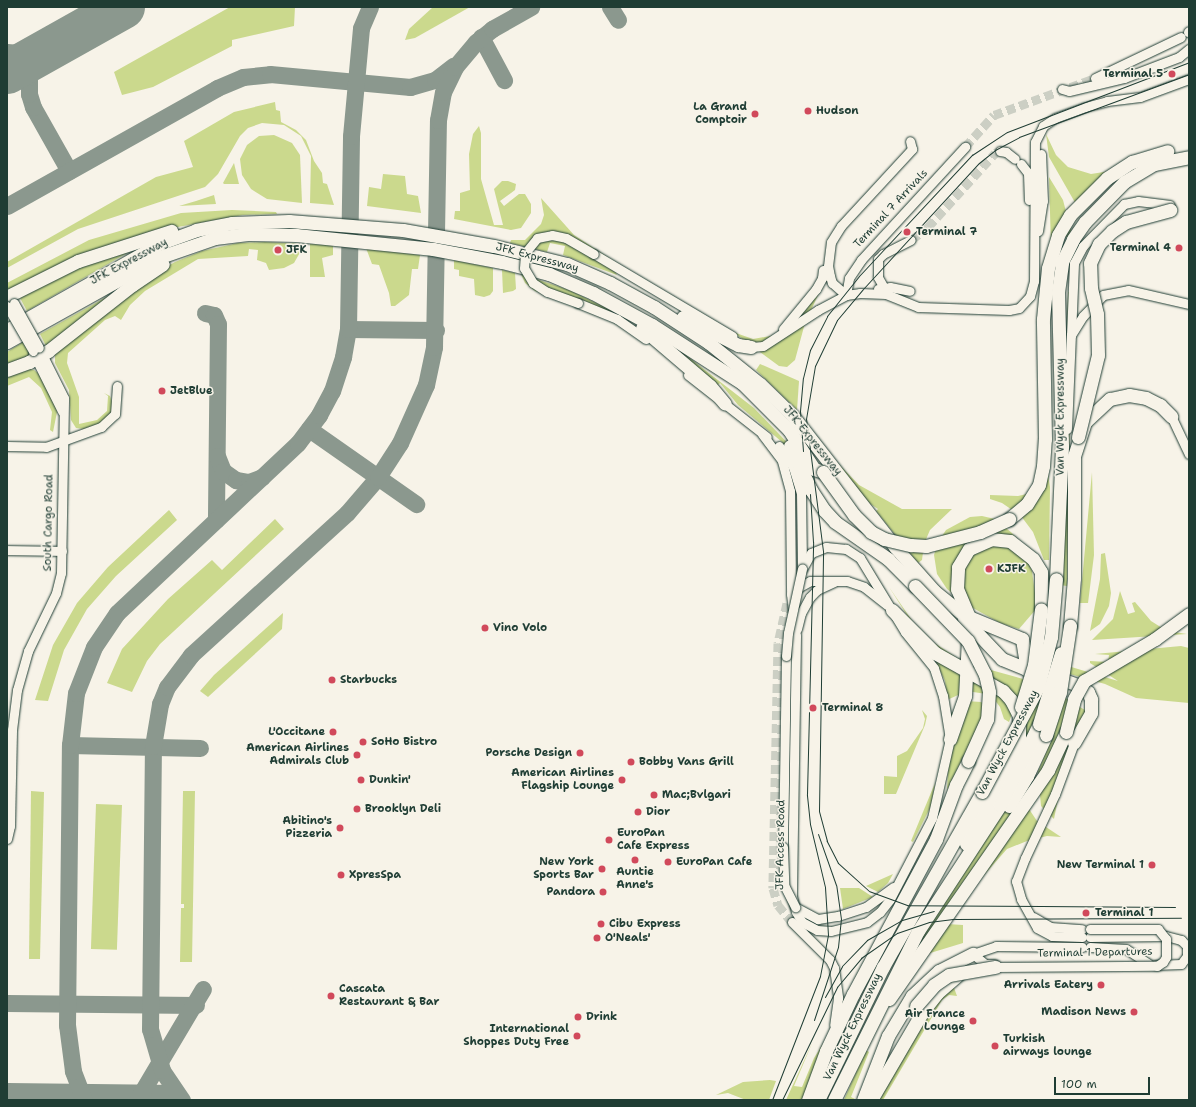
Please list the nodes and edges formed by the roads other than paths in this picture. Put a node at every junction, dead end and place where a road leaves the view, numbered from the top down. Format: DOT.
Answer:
graph roads {
  1 [pos="1186,34"];
  2 [pos="1189,50"];
  3 [pos="1095,78"];
  4 [pos="1189,79"];
  5 [pos="1062,89"];
  6 [pos="910,141"];
  7 [pos="965,147"];
  8 [pos="1189,149"];
  9 [pos="1000,151"];
  10 [pos="1189,156"];
  11 [pos="1189,163"];
  12 [pos="1109,196"];
  13 [pos="1170,207"];
  14 [pos="219,225"];
  15 [pos="274,234"];
  16 [pos="911,240"];
  17 [pos="1036,240"];
  18 [pos="822,270"];
  19 [pos="884,288"];
  20 [pos="910,291"];
  21 [pos="867,292"];
  22 [pos="846,295"];
  23 [pos="604,298"];
  24 [pos="641,299"];
  25 [pos="9,302"];
  26 [pos="1189,304"];
  27 [pos="652,325"];
  28 [pos="7,330"];
  29 [pos="1071,335"];
  30 [pos="775,339"];
  31 [pos="7,342"];
  32 [pos="751,347"];
  33 [pos="38,353"];
  34 [pos="7,370"];
  35 [pos="117,386"];
  36 [pos="725,404"];
  37 [pos="1171,416"];
  38 [pos="762,434"];
  39 [pos="1078,437"];
  40 [pos="63,441"];
  41 [pos="1189,442"];
  42 [pos="7,446"];
  43 [pos="1189,454"];
  44 [pos="7,550"];
  45 [pos="62,551"];
  46 [pos="802,569"];
  47 [pos="1056,573"];
  48 [pos="836,581"];
  49 [pos="792,597"];
  50 [pos="892,610"];
  51 [pos="1189,614"];
  52 [pos="964,616"];
  53 [pos="1070,626"];
  54 [pos="796,636"];
  55 [pos="1027,670"];
  56 [pos="950,739"];
  57 [pos="1074,744"];
  58 [pos="1003,754"];
  59 [pos="7,839"];
  60 [pos="975,845"];
  61 [pos="899,881"];
  62 [pos="1027,911"];
  63 [pos="792,922"];
  64 [pos="855,927"];
  65 [pos="801,931"];
  66 [pos="918,931"];
  67 [pos="1086,933"];
  68 [pos="973,954"];
  69 [pos="1149,964"];
  70 [pos="990,965"];
  71 [pos="864,1035"];
  72 [pos="832,1038"];
  73 [pos="889,1067"];
  74 [pos="808,1100"];
  75 [pos="818,1100"];
  76 [pos="834,1100"];
  77 [pos="863,1100"];
  78 [pos="871,1100"];
  1 -- 3 [label="street"];
  2 -- 5 [label="street"];
  4 -- 17 [label="street"];
  6 -- 22 [label="street"];
  7 -- 22 [label="street, Terminal 7 Arrivals"];
  8 -- 27 [label="highway, JFK Expressway, bridge"];
  9 -- 17 [label="street"];
  10 -- 12 [label="highway"];
  11 -- 12 [label="highway"];
  12 -- 47 [label="highway, Van Wyck Expressway"];
  13 -- 29 [label="street"];
  13 -- 39 [label="highway, bridge"];
  14 -- 24 [label="highway, JFK Expressway"];
  14 -- 25 [label="highway"];
  14 -- 28 [label="highway, JFK Expressway"];
  15 -- 23 [label="highway, JFK Expressway"];
  15 -- 31 [label="highway, JFK Expressway"];
  15 -- 33 [label="highway"];
  16 -- 19 [label="street"];
  17 -- 21 [label="street"];
  18 -- 30 [label="street"];
  19 -- 20 [label="street"];
  19 -- 21 [label="street"];
  21 -- 22 [label="street"];
  22 -- 30 [label="street"];
  23 -- 27 [label="highway, JFK Expressway"];
  23 -- 36 [label="highway"];
  24 -- 32 [label="highway"];
  24 -- 52 [label="highway, JFK Expressway"];
  25 -- 33 [label="street, South Cargo Road, bridge"];
  26 -- 29 [label="street"];
  27 -- 72 [label="highway, bridge"];
  29 -- 47 [label="street"];
  30 -- 32 [label="street"];
  32 -- 36 [label="street, bridge"];
  33 -- 34 [label="highway"];
  33 -- 40 [label="street, South Cargo Road"];
  35 -- 40 [label="street"];
  36 -- 38 [label="street"];
  37 -- 39 [label="highway"];
  37 -- 41 [label="street"];
  37 -- 43 [label="street"];
  38 -- 46 [label="street"];
  38 -- 49 [label="street"];
  39 -- 53 [label="highway, Van Wyck Expressway"];
  40 -- 42 [label="street"];
  40 -- 45 [label="street, South Cargo Road"];
  44 -- 45 [label="street"];
  45 -- 59 [label="street, South Cargo Road"];
  46 -- 49 [label="street, bridge"];
  46 -- 50 [label="street"];
  47 -- 58 [label="highway, Van Wyck Expressway, bridge"];
  48 -- 49 [label="street"];
  48 -- 50 [label="street"];
  48 -- 54 [label="street"];
  49 -- 54 [label="street"];
  49 -- 61 [label="street, bridge"];
  50 -- 56 [label="street"];
  50 -- 66 [label="highway"];
  51 -- 71 [label="highway, bridge"];
  52 -- 55 [label="highway"];
  52 -- 55 [label="highway, JFK Expressway"];
  52 -- 56 [label="highway"];
  52 -- 58 [label="highway, bridge"];
  53 -- 60 [label="highway, Van Wyck Expressway, bridge"];
  53 -- 60 [label="highway, bridge"];
  54 -- 64 [label="street, JFK Access Road"];
  55 -- 57 [label="highway"];
  56 -- 61 [label="street, JFK Access Road"];
  57 -- 62 [label="street"];
  58 -- 75 [label="highway, Van Wyck Expressway, bridge"];
  60 -- 66 [label="highway, Van Wyck Expressway"];
  61 -- 64 [label="street, JFK Access Road"];
  62 -- 67 [label="street, Terminal 1 Departures"];
  62 -- 67 [label="street"];
  63 -- 65 [label="street"];
  64 -- 65 [label="street"];
  65 -- 72 [label="street"];
  66 -- 71 [label="highway, Van Wyck Expressway"];
  67 -- 69 [label="street"];
  67 -- 70 [label="street, Terminal 1 Departures, bridge"];
  68 -- 69 [label="street"];
  68 -- 70 [label="street"];
  68 -- 77 [label="highway"];
  69 -- 70 [label="street"];
  70 -- 73 [label="highway"];
  70 -- 73 [label="highway, bridge"];
  71 -- 76 [label="highway, Van Wyck Expressway"];
  72 -- 74 [label="highway"];
  73 -- 78 [label="highway"];
}
